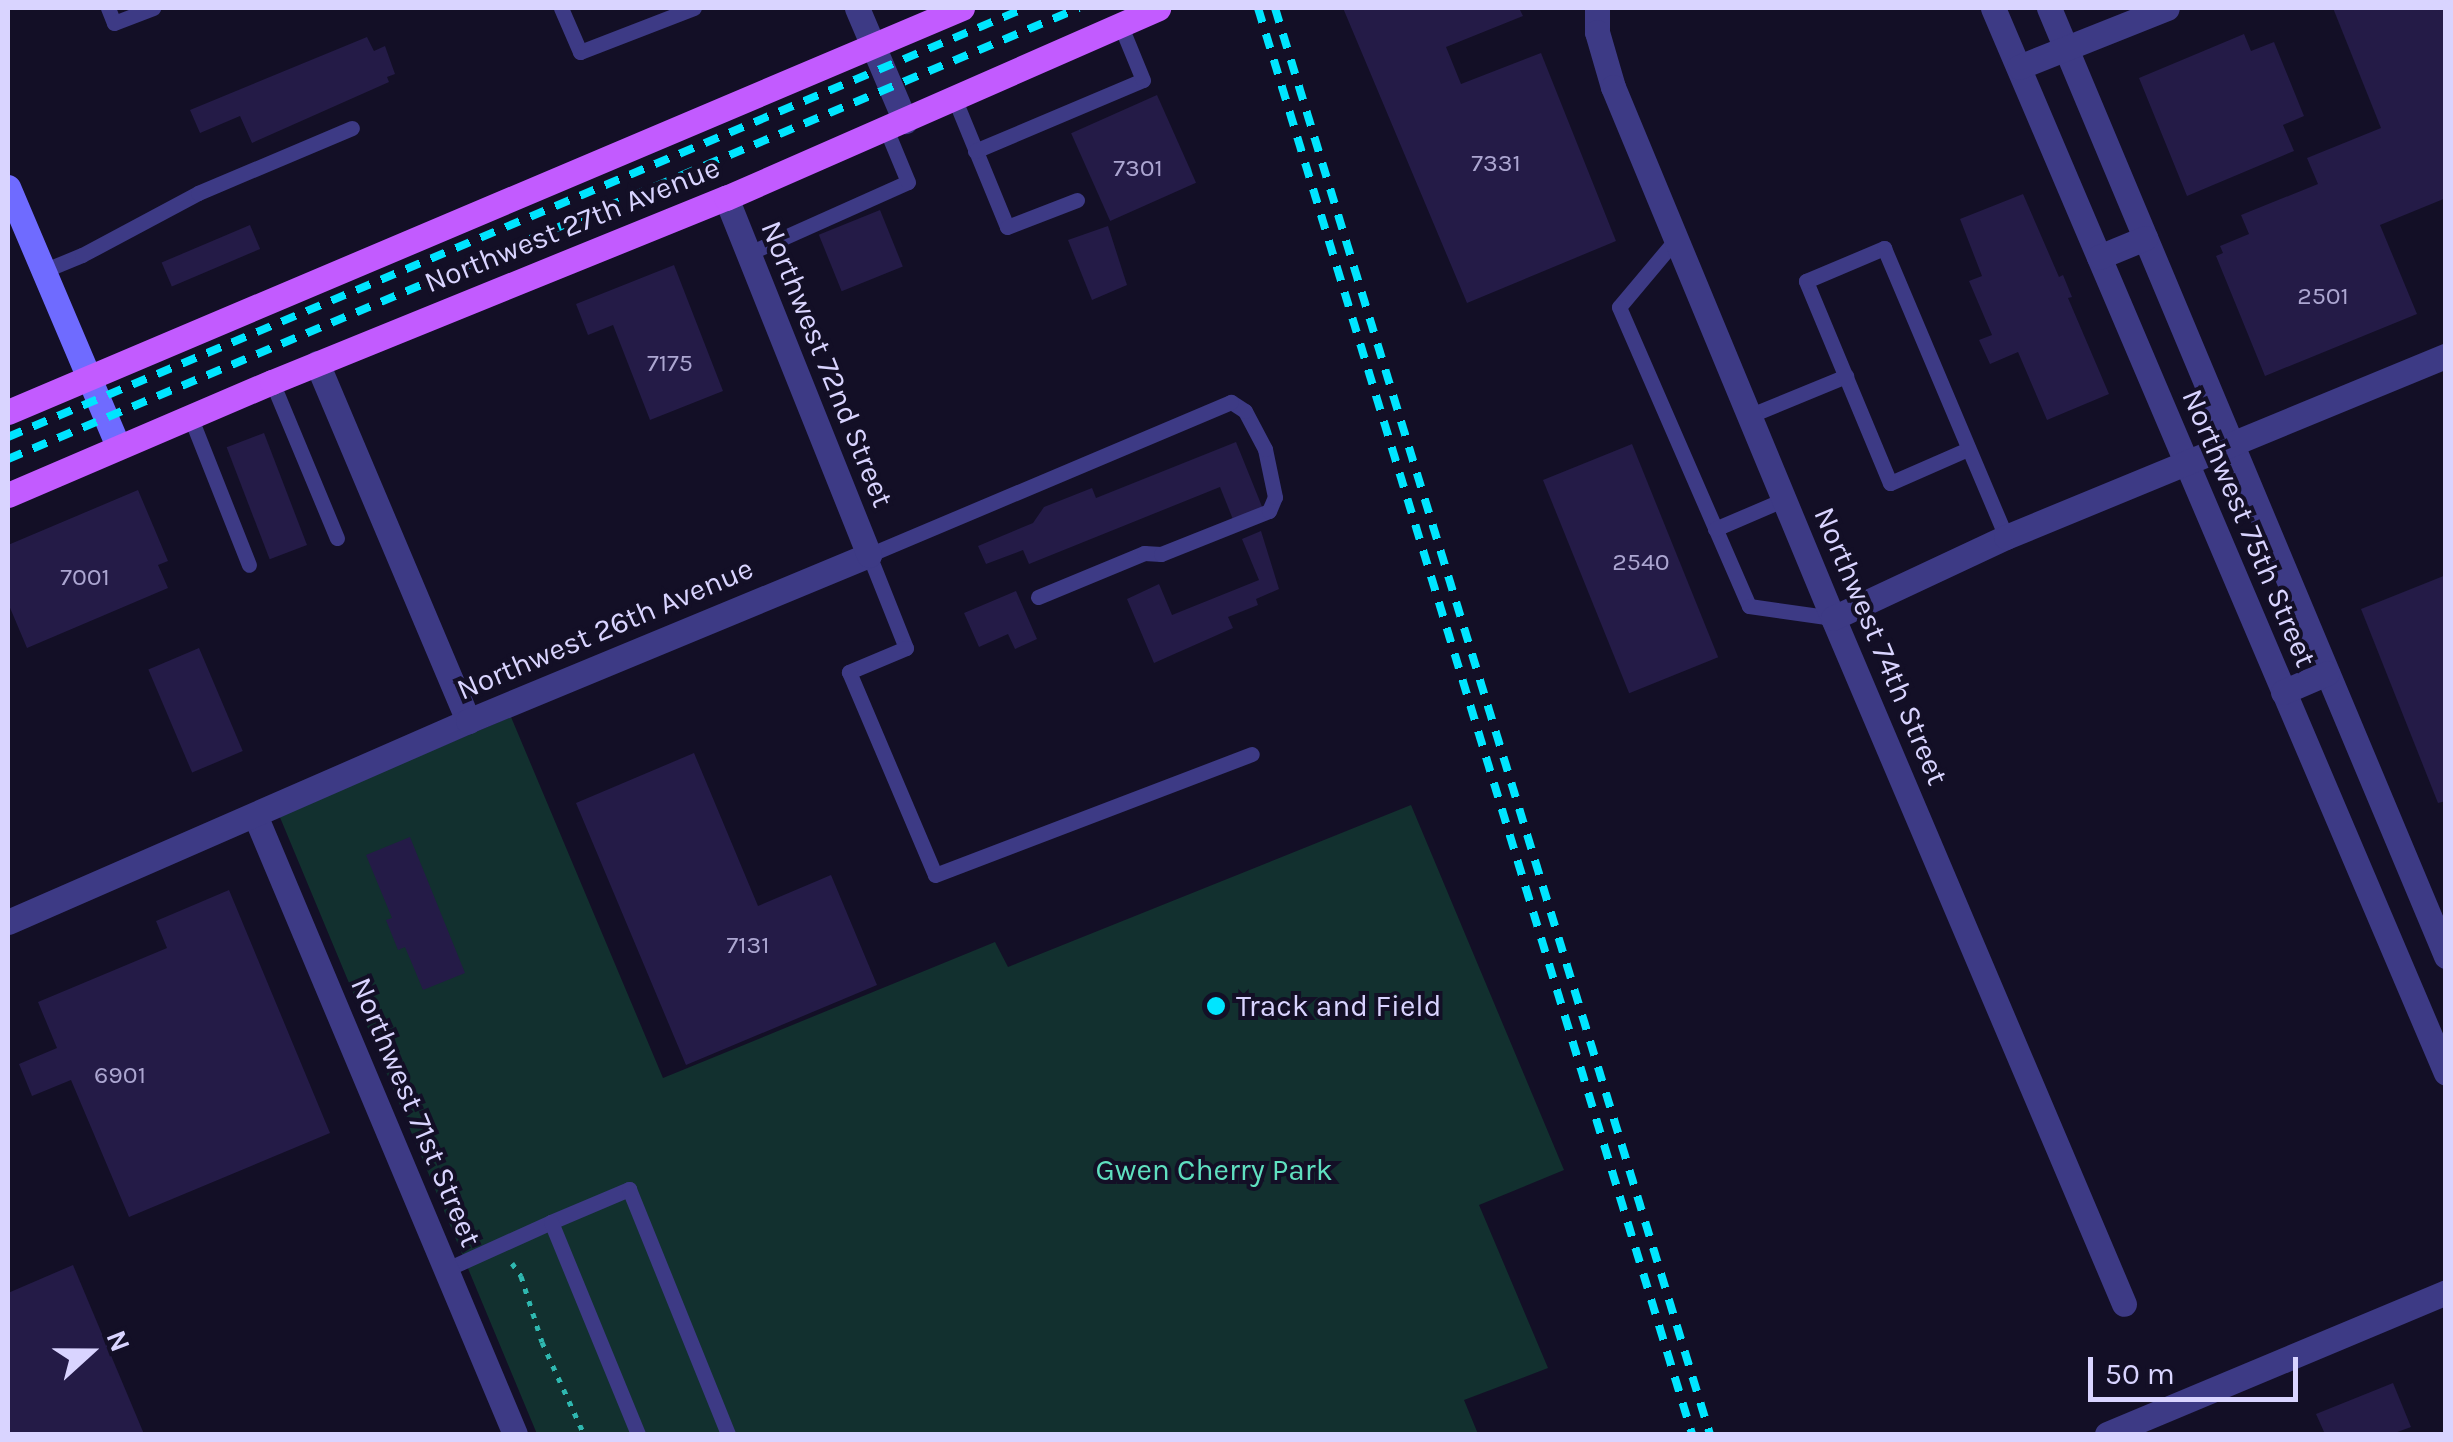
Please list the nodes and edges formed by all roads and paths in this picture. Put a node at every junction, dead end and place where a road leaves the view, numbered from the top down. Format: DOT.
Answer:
graph roads {
  1 [pos="108,8"];
  2 [pos="153,8"];
  3 [pos="561,8"];
  4 [pos="694,8"];
  5 [pos="858,8"];
  6 [pos="962,8"];
  7 [pos="1158,8"];
  8 [pos="1597,8"];
  9 [pos="1993,8"];
  10 [pos="2049,8"];
  11 [pos="2167,8"];
  12 [pos="1120,24"];
  13 [pos="873,45"];
  14 [pos="2066,48"];
  15 [pos="2019,67"];
  16 [pos="955,100"];
  17 [pos="896,125"];
  18 [pos="352,128"];
  19 [pos="976,151"];
  20 [pos="8,187"];
  21 [pos="726,198"];
  22 [pos="1077,200"];
  23 [pos="1677,238"];
  24 [pos="2145,238"];
  25 [pos="747,254"];
  26 [pos="2099,258"];
  27 [pos="43,271"];
  28 [pos="2446,356"];
  29 [pos="317,364"];
  30 [pos="1846,376"];
  31 [pos="88,378"];
  32 [pos="272,382"];
  33 [pos="8,412"];
  34 [pos="1751,415"];
  35 [pos="190,416"];
  36 [pos="118,446"];
  37 [pos="2232,446"];
  38 [pos="1968,449"];
  39 [pos="2187,465"];
  40 [pos="8,495"];
  41 [pos="1785,499"];
  42 [pos="1715,529"];
  43 [pos="2006,537"];
  44 [pos="337,538"];
  45 [pos="869,555"];
  46 [pos="249,565"];
  47 [pos="1038,597"];
  48 [pos="1832,618"];
  49 [pos="2327,673"];
  50 [pos="2284,692"];
  51 [pos="468,721"];
  52 [pos="1252,754"];
  53 [pos="256,816"];
  54 [pos="2413,879"];
  55 [pos="2370,896"];
  56 [pos="8,922"];
  57 [pos="2446,956"];
  58 [pos="2446,1073"];
  59 [pos="551,1222"];
  60 [pos="503,1244"];
  61 [pos="446,1269"];
  62 [pos="2446,1292"];
  63 [pos="2124,1304"];
  64 [pos="515,1434"];
  65 [pos="584,1434"];
  66 [pos="638,1434"];
  67 [pos="728,1434"];
  68 [pos="2107,1434"];
  1 -- 2 [label="lane"];
  3 -- 4 [label="lane"];
  5 -- 13 [label="street"];
  6 -- 13 [label="main road, Northwest 27th Avenue"];
  7 -- 12 [label="main road, Northwest 27th Avenue"];
  8 -- 23 [label="street, Northwest 74th Street"];
  9 -- 15 [label="street, Northwest 75th Street"];
  10 -- 14 [label="street, Northwest 75th Street"];
  11 -- 14 [label="street"];
  12 -- 16 [label="main road, Northwest 27th Avenue"];
  12 -- 19 [label="lane"];
  13 -- 17 [label="street"];
  13 -- 31 [label="main road, Northwest 27th Avenue"];
  14 -- 15 [label="street"];
  14 -- 24 [label="street, Northwest 75th Street"];
  15 -- 26 [label="street, Northwest 75th Street"];
  16 -- 17 [label="main road, Northwest 27th Avenue"];
  16 -- 19 [label="lane"];
  17 -- 21 [label="main road, Northwest 27th Avenue"];
  17 -- 25 [label="lane"];
  18 -- 27 [label="lane"];
  19 -- 22 [label="lane"];
  20 -- 27 [label="street"];
  21 -- 25 [label="street, Northwest 72nd Street"];
  21 -- 29 [label="main road, Northwest 27th Avenue"];
  23 -- 34 [label="street, Northwest 74th Street"];
  23 -- 42 [label="lane"];
  24 -- 26 [label="street"];
  24 -- 37 [label="street, Northwest 75th Street"];
  25 -- 45 [label="street, Northwest 72nd Street"];
  26 -- 39 [label="street, Northwest 75th Street"];
  27 -- 31 [label="street"];
  28 -- 37 [label="street"];
  29 -- 32 [label="main road, Northwest 27th Avenue"];
  29 -- 51 [label="street"];
  30 -- 34 [label="lane"];
  30 -- 38 [label="lane"];
  30 -- 38 [label="lane"];
  31 -- 33 [label="main road, Northwest 27th Avenue"];
  31 -- 36 [label="street"];
  32 -- 35 [label="main road, Northwest 27th Avenue"];
  32 -- 44 [label="lane"];
  34 -- 41 [label="street, Northwest 74th Street"];
  35 -- 36 [label="main road, Northwest 27th Avenue"];
  35 -- 46 [label="lane"];
  36 -- 40 [label="main road, Northwest 27th Avenue"];
  37 -- 39 [label="street"];
  37 -- 49 [label="street, Northwest 75th Street"];
  38 -- 43 [label="lane"];
  39 -- 43 [label="street"];
  39 -- 50 [label="street, Northwest 75th Street"];
  41 -- 42 [label="lane"];
  41 -- 48 [label="street, Northwest 74th Street"];
  42 -- 48 [label="lane"];
  43 -- 48 [label="street"];
  45 -- 47 [label="lane, Northwest 26th Avenue"];
  45 -- 51 [label="street, Northwest 26th Avenue"];
  45 -- 52 [label="lane"];
  48 -- 63 [label="street, Northwest 74th Street"];
  49 -- 50 [label="street"];
  49 -- 54 [label="street, Northwest 75th Street"];
  50 -- 55 [label="street, Northwest 75th Street"];
  51 -- 53 [label="street, Northwest 26th Avenue"];
  53 -- 56 [label="street, Northwest 26th Avenue"];
  53 -- 61 [label="street, Northwest 71st Street"];
  54 -- 55 [label="street"];
  54 -- 57 [label="street, Northwest 75th Street"];
  55 -- 58 [label="street, Northwest 75th Street"];
  59 -- 60 [label="lane"];
  59 -- 66 [label="lane"];
  59 -- 67 [label="lane"];
  60 -- 61 [label="lane"];
  60 -- 65 [label="path"];
  61 -- 64 [label="street, Northwest 71st Street"];
  62 -- 68 [label="street"];
}
